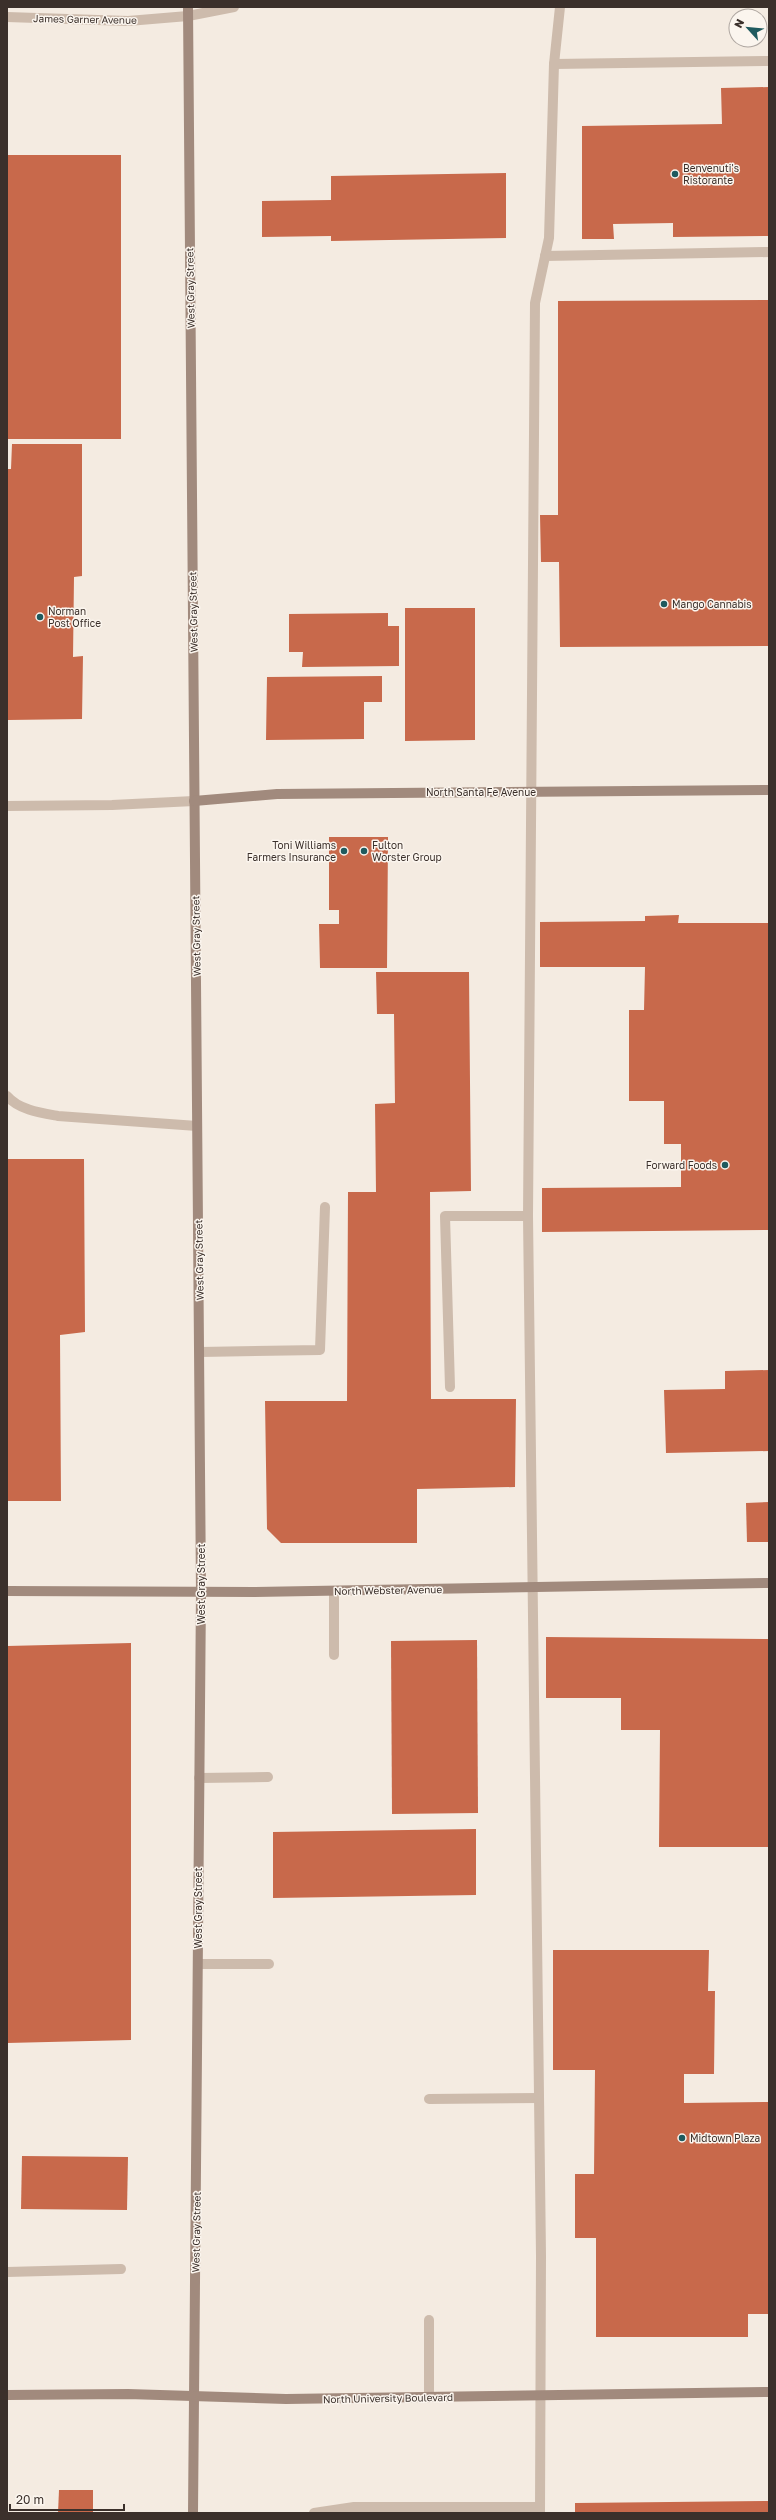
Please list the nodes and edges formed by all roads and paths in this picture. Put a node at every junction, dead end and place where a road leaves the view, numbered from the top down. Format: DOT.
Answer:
graph roads {
  1 [pos="234,7"];
  2 [pos="560,7"];
  3 [pos="188,12"];
  4 [pos="7,17"];
  5 [pos="769,61"];
  6 [pos="554,64"];
  7 [pos="769,252"];
  8 [pos="545,256"];
  9 [pos="769,790"];
  10 [pos="533,792"];
  11 [pos="194,801"];
  12 [pos="7,806"];
  13 [pos="7,1096"];
  14 [pos="197,1126"];
  15 [pos="324,1207"];
  16 [pos="528,1216"];
  17 [pos="200,1352"];
  18 [pos="450,1387"];
  19 [pos="769,1583"];
  20 [pos="532,1588"];
  21 [pos="7,1591"];
  22 [pos="334,1591"];
  23 [pos="201,1592"];
  24 [pos="334,1656"];
  25 [pos="268,1777"];
  26 [pos="199,1778"];
  27 [pos="198,1964"];
  28 [pos="269,1964"];
  29 [pos="539,2098"];
  30 [pos="429,2099"];
  31 [pos="121,2270"];
  32 [pos="7,2272"];
  33 [pos="429,2320"];
  34 [pos="769,2392"];
  35 [pos="7,2395"];
  36 [pos="194,2396"];
  37 [pos="540,2397"];
  38 [pos="429,2398"];
  39 [pos="540,2510"];
  40 [pos="193,2513"];
  41 [pos="314,2513"];
  1 -- 3 [label="street, James Garner Avenue"];
  2 -- 6 [label="street"];
  3 -- 4 [label="street, James Garner Avenue"];
  3 -- 11 [label="main road, West Gray Street"];
  5 -- 6 [label="street"];
  6 -- 8 [label="street"];
  7 -- 8 [label="street"];
  8 -- 10 [label="street"];
  9 -- 10 [label="main road, North Santa Fe Avenue"];
  10 -- 11 [label="main road, North Santa Fe Avenue"];
  10 -- 16 [label="street"];
  11 -- 12 [label="street"];
  11 -- 14 [label="main road, West Gray Street"];
  13 -- 14 [label="street"];
  14 -- 17 [label="main road, West Gray Street"];
  15 -- 17 [label="street"];
  16 -- 18 [label="street"];
  16 -- 20 [label="street"];
  17 -- 23 [label="main road, West Gray Street"];
  19 -- 20 [label="main road, North Webster Avenue"];
  20 -- 22 [label="main road, North Webster Avenue"];
  20 -- 29 [label="street"];
  21 -- 23 [label="main road, North Webster Avenue"];
  22 -- 23 [label="main road, North Webster Avenue"];
  22 -- 24 [label="street"];
  23 -- 26 [label="main road, West Gray Street"];
  25 -- 26 [label="street"];
  26 -- 27 [label="main road, West Gray Street"];
  27 -- 28 [label="street"];
  27 -- 36 [label="main road, West Gray Street"];
  29 -- 30 [label="street"];
  29 -- 37 [label="street"];
  31 -- 32 [label="street"];
  33 -- 38 [label="street"];
  34 -- 37 [label="main road, North University Boulevard"];
  35 -- 36 [label="main road, North University Boulevard"];
  36 -- 38 [label="main road, North University Boulevard"];
  36 -- 40 [label="main road, West Gray Street"];
  37 -- 38 [label="main road, North University Boulevard"];
  37 -- 39 [label="street"];
  39 -- 41 [label="street"];
}
